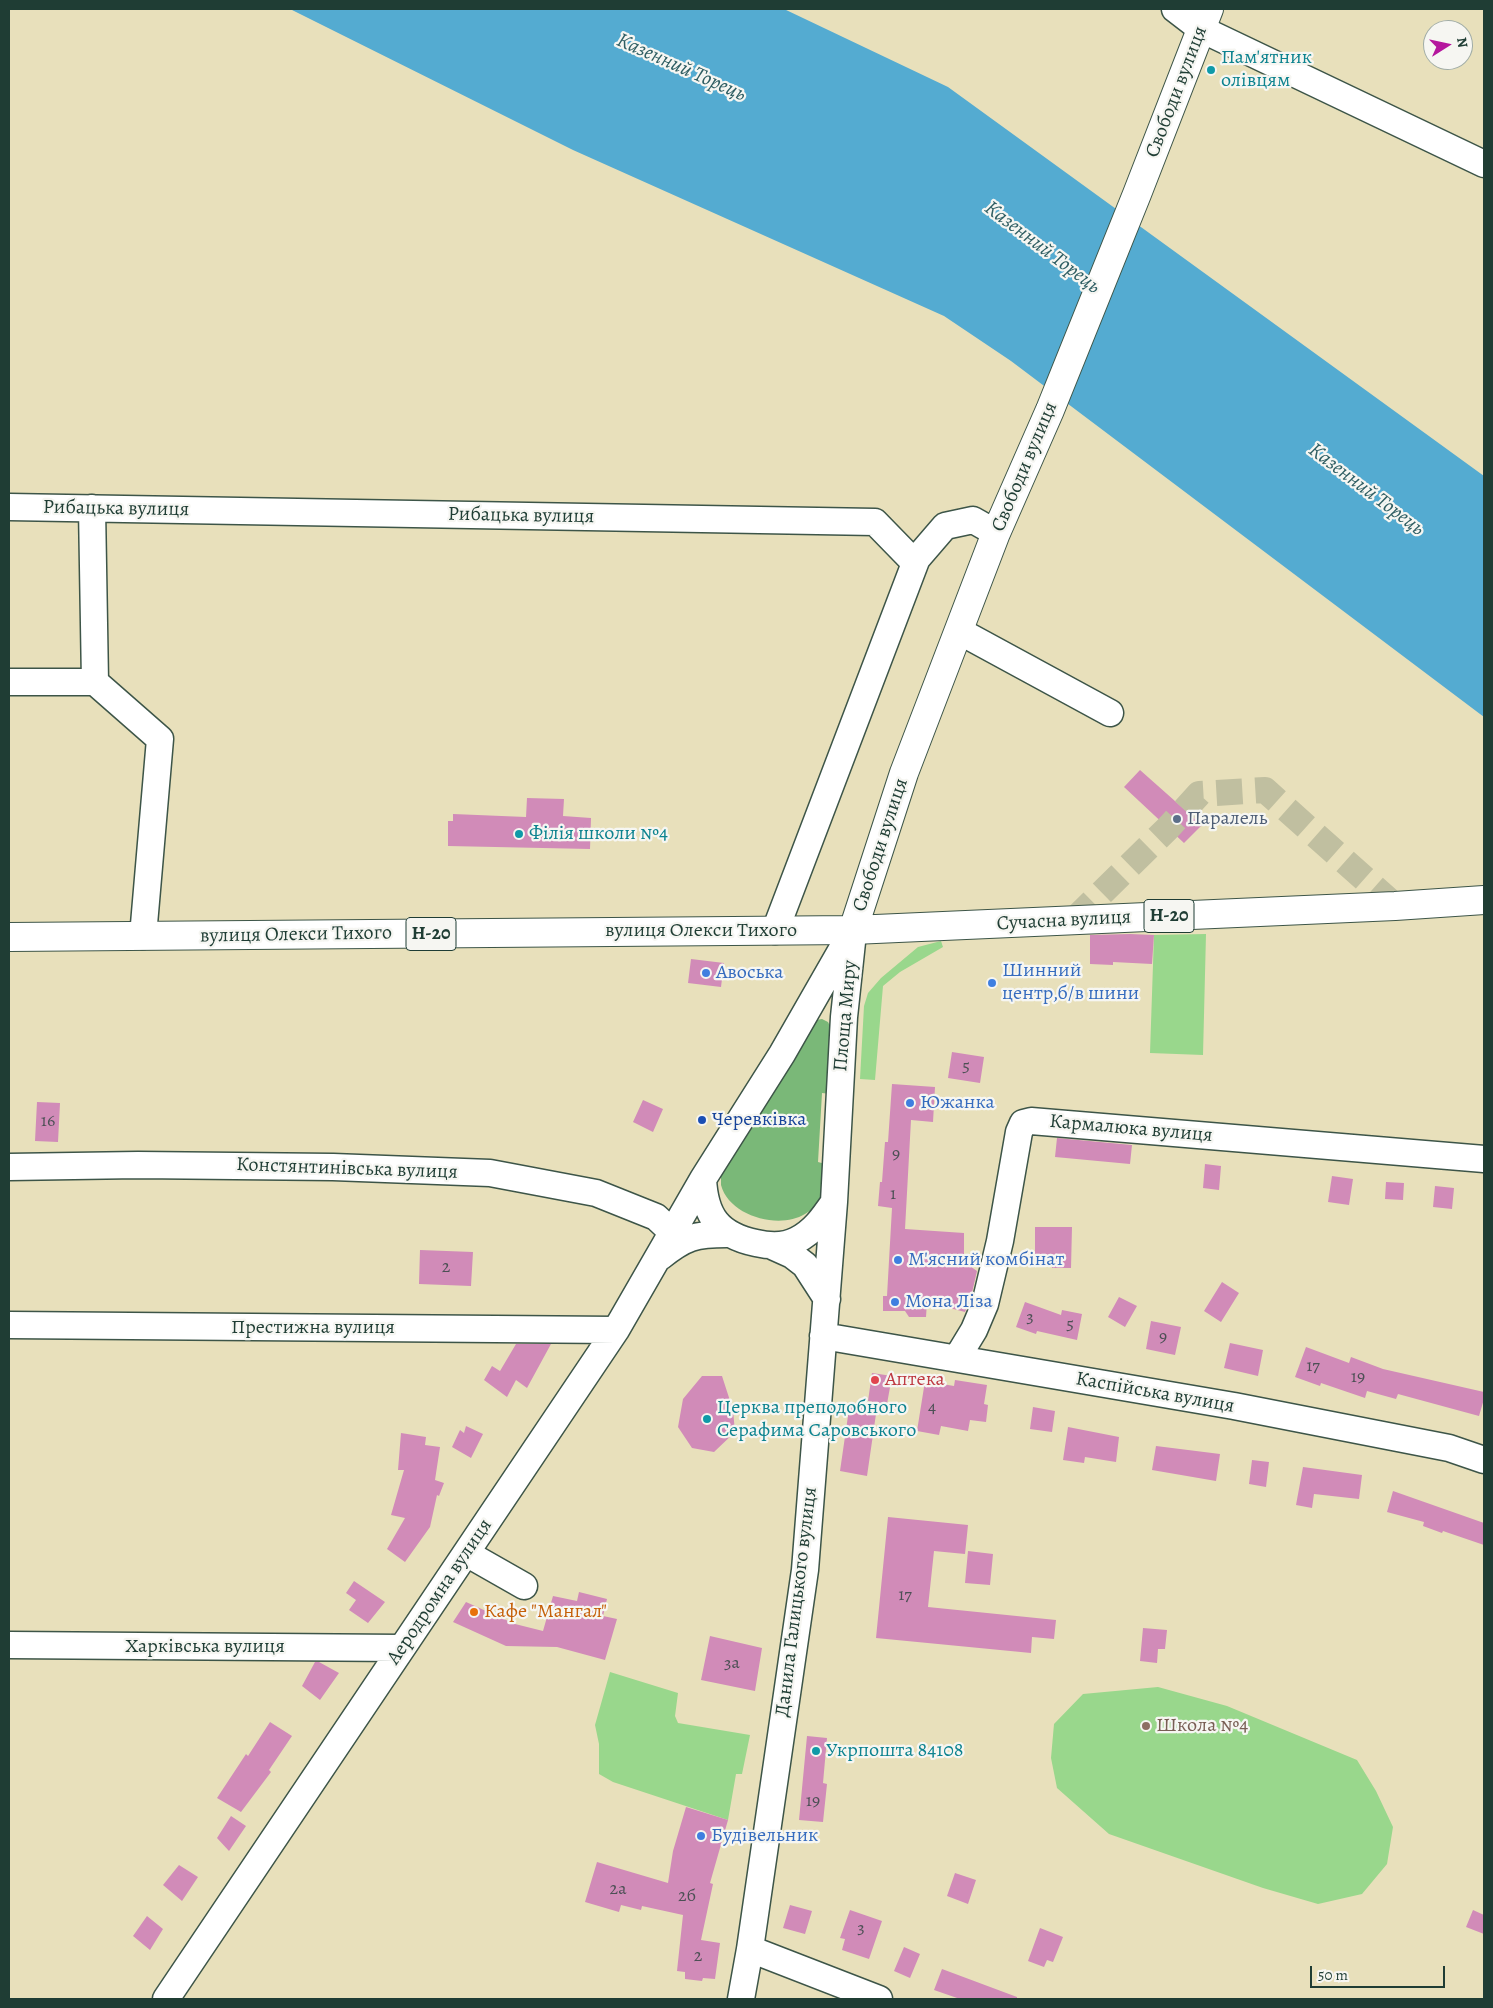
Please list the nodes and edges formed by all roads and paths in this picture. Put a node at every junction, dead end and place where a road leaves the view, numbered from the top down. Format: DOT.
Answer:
graph roads {
  1 [pos="1175,9"];
  2 [pos="1205,19"];
  3 [pos="1484,164"];
  4 [pos="9,507"];
  5 [pos="92,508"];
  6 [pos="996,532"];
  7 [pos="917,558"];
  8 [pos="958,631"];
  9 [pos="9,682"];
  10 [pos="94,682"];
  11 [pos="1110,713"];
  12 [pos="1484,900"];
  13 [pos="853,930"];
  14 [pos="775,931"];
  15 [pos="143,936"];
  16 [pos="9,938"];
  17 [pos="1484,1159"];
  18 [pos="9,1167"];
  19 [pos="703,1179"];
  20 [pos="834,1202"];
  21 [pos="672,1232"];
  22 [pos="727,1234"];
  23 [pos="772,1246"];
  24 [pos="658,1259"];
  25 [pos="826,1299"];
  26 [pos="9,1325"];
  27 [pos="616,1330"];
  28 [pos="824,1336"];
  29 [pos="957,1358"];
  30 [pos="1480,1451"];
  31 [pos="466,1553"];
  32 [pos="524,1586"];
  33 [pos="9,1646"];
  34 [pos="402,1648"];
  35 [pos="750,1949"];
  36 [pos="166,1999"];
  37 [pos="741,1999"];
  38 [pos="879,1999"];
  1 -- 2 [label="street"];
  2 -- 3 [label="street"];
  2 -- 6 [label="main road, Свободи вулиця"];
  4 -- 5 [label="street, Рибацька вулиця"];
  5 -- 7 [label="street, Рибацька вулиця"];
  5 -- 10 [label="street"];
  6 -- 7 [label="street"];
  6 -- 8 [label="main road, Свободи вулиця"];
  7 -- 14 [label="street"];
  8 -- 11 [label="street"];
  8 -- 13 [label="main road, Свободи вулиця"];
  9 -- 10 [label="street"];
  10 -- 15 [label="street"];
  12 -- 13 [label="main road, Сучасна вулиця / Н-20"];
  13 -- 14 [label="main road, вулиця Олекси Тихого / Н-20"];
  13 -- 19 [label="street, Площа Миру"];
  13 -- 20 [label="street, Площа Миру"];
  14 -- 15 [label="main road, вулиця Олекси Тихого / Н-20"];
  15 -- 16 [label="main road, вулиця Олекси Тихого / Н-20"];
  17 -- 29 [label="street, Кармалюка вулиця"];
  18 -- 21 [label="street, Констянтинівська вулиця"];
  19 -- 21 [label="street, Аеродромна вулиця"];
  19 -- 22 [label="street"];
  20 -- 23 [label="street"];
  20 -- 25 [label="street, Данила Галицького вулиця"];
  21 -- 24 [label="street, Аеродромна вулиця"];
  22 -- 23 [label="street"];
  22 -- 24 [label="street"];
  23 -- 25 [label="street"];
  24 -- 27 [label="street, Аеродромна вулиця"];
  25 -- 28 [label="street, Данила Галицького вулиця"];
  26 -- 27 [label="street, Престижна вулиця"];
  27 -- 31 [label="street, Аеродромна вулиця"];
  28 -- 29 [label="street, Каспійська вулиця"];
  28 -- 35 [label="street, Данила Галицького вулиця"];
  29 -- 30 [label="street, Каспійська вулиця"];
  31 -- 32 [label="street"];
  31 -- 34 [label="street, Аеродромна вулиця"];
  33 -- 34 [label="street, Харківська вулиця"];
  34 -- 36 [label="street, Аеродромна вулиця"];
  35 -- 37 [label="street, Данила Галицького вулиця"];
  35 -- 38 [label="street"];
}
